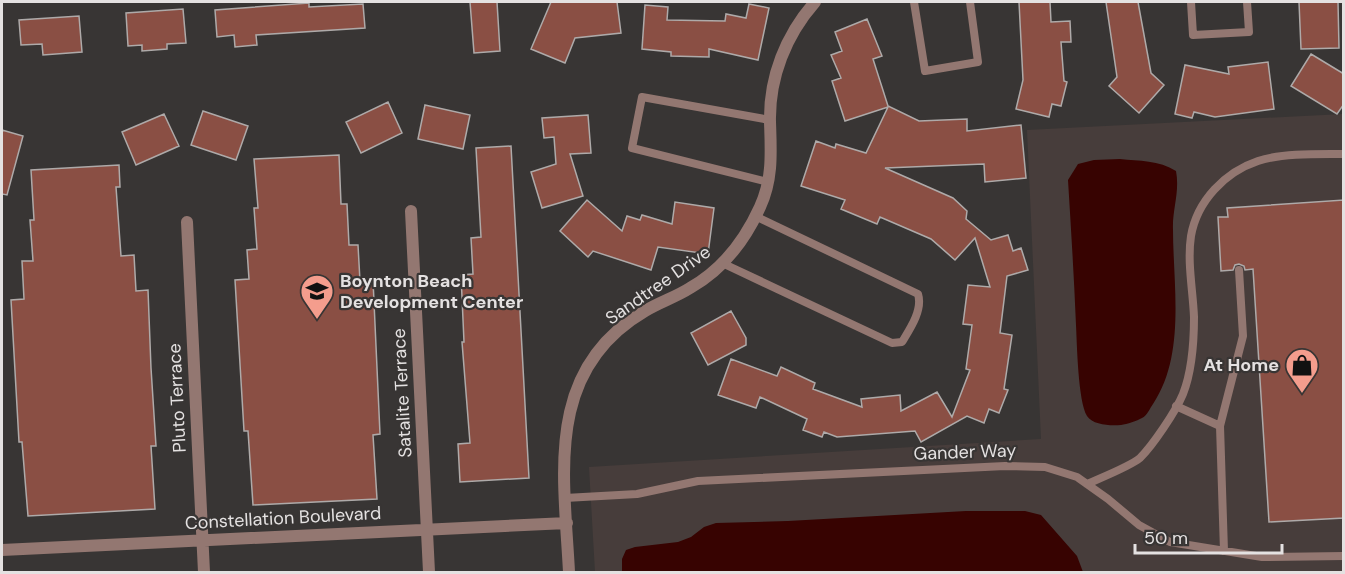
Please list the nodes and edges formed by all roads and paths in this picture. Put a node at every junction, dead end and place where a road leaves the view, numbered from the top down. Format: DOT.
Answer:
graph roads {
  1 [pos="815,2"];
  2 [pos="914,2"];
  3 [pos="970,2"];
  4 [pos="1191,2"];
  5 [pos="1247,2"];
  6 [pos="770,120"];
  7 [pos="1344,154"];
  8 [pos="768,182"];
  9 [pos="411,211"];
  10 [pos="755,216"];
  11 [pos="187,222"];
  12 [pos="722,263"];
  13 [pos="1239,270"];
  14 [pos="1176,406"];
  15 [pos="1220,426"];
  16 [pos="1087,484"];
  17 [pos="566,498"];
  18 [pos="567,523"];
  19 [pos="427,529"];
  20 [pos="202,540"];
  21 [pos="2,550"];
  22 [pos="1224,551"];
  23 [pos="1344,556"];
  24 [pos="204,573"];
  25 [pos="429,573"];
  26 [pos="569,573"];
  1 -- 6 [label="street, Sandtree Drive"];
  2 -- 3 [label="lane"];
  4 -- 5 [label="lane"];
  6 -- 8 [label="street, Sandtree Drive"];
  6 -- 8 [label="lane"];
  7 -- 14 [label="lane"];
  8 -- 10 [label="street, Sandtree Drive"];
  9 -- 19 [label="street, Satalite Terrace"];
  10 -- 12 [label="street, Sandtree Drive"];
  10 -- 12 [label="lane"];
  11 -- 20 [label="street, Pluto Terrace"];
  12 -- 17 [label="street, Sandtree Drive"];
  13 -- 15 [label="lane"];
  14 -- 15 [label="lane"];
  14 -- 16 [label="lane"];
  15 -- 22 [label="lane"];
  16 -- 17 [label="lane, Gander Way"];
  16 -- 22 [label="lane, Gander Way"];
  17 -- 18 [label="street, Sandtree Drive"];
  18 -- 19 [label="street, Constellation Boulevard"];
  18 -- 26 [label="street, Sandtree Drive"];
  19 -- 20 [label="street, Constellation Boulevard"];
  19 -- 25 [label="street, Satalite Terrace"];
  20 -- 21 [label="street, Constellation Boulevard"];
  20 -- 24 [label="street, Pluto Terrace"];
  22 -- 23 [label="lane, Gander Way"];
}
